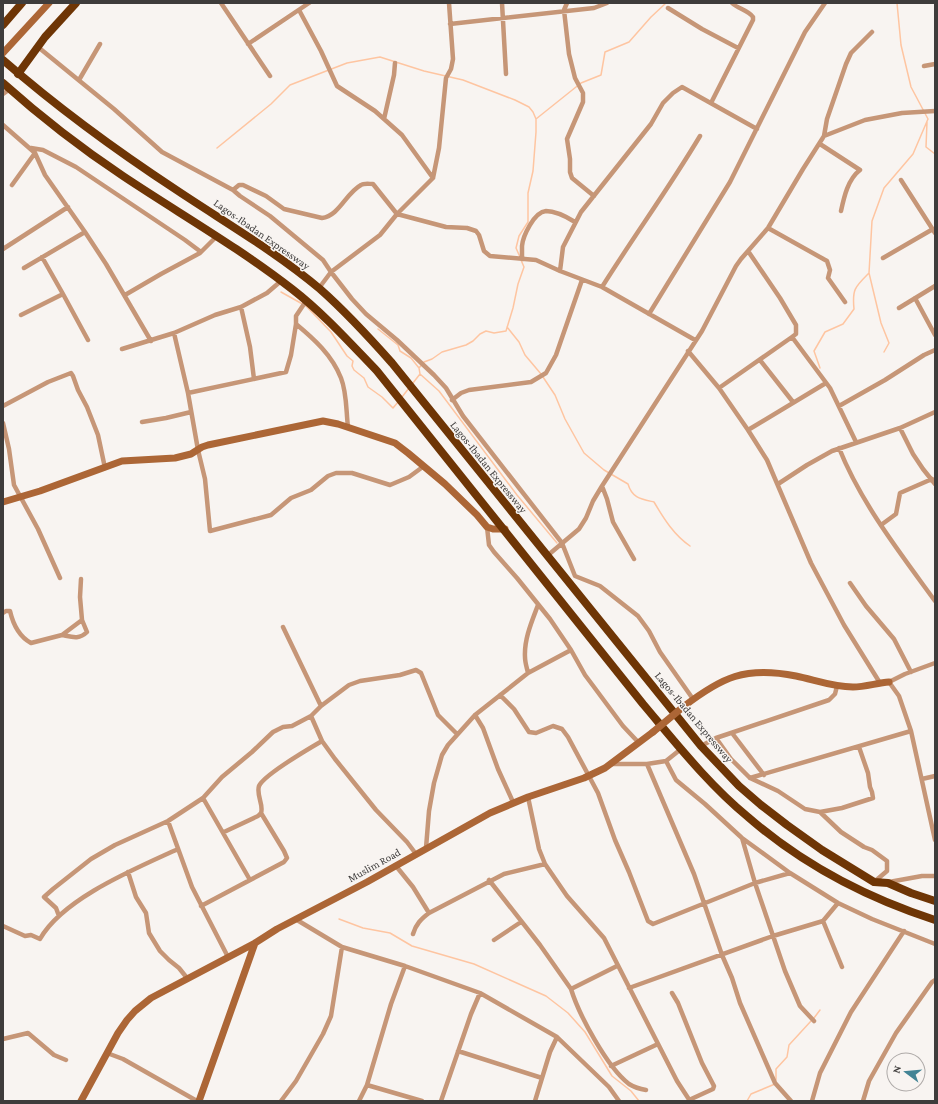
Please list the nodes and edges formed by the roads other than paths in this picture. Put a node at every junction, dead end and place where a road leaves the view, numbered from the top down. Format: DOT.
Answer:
graph roads {
  1 [pos="22,3"];
  2 [pos="49,3"];
  3 [pos="76,3"];
  4 [pos="222,3"];
  5 [pos="309,3"];
  6 [pos="449,3"];
  7 [pos="502,3"];
  8 [pos="567,3"];
  9 [pos="607,3"];
  10 [pos="825,3"];
  11 [pos="735,4"];
  12 [pos="668,8"];
  13 [pos="299,10"];
  14 [pos="564,10"];
  15 [pos="503,18"];
  16 [pos="450,24"];
  17 [pos="3,25"];
  18 [pos="872,32"];
  19 [pos="100,44"];
  20 [pos="248,44"];
  21 [pos="38,47"];
  22 [pos="738,48"];
  23 [pos="3,53"];
  24 [pos="3,60"];
  25 [pos="395,63"];
  26 [pos="935,64"];
  27 [pos="924,66"];
  28 [pos="18,74"];
  29 [pos="506,74"];
  30 [pos="270,76"];
  31 [pos="79,80"];
  32 [pos="3,83"];
  33 [pos="7,92"];
  34 [pos="710,103"];
  35 [pos="935,111"];
  36 [pos="384,119"];
  37 [pos="3,125"];
  38 [pos="757,129"];
  39 [pos="700,136"];
  40 [pos="824,136"];
  41 [pos="820,144"];
  42 [pos="31,148"];
  43 [pos="35,153"];
  44 [pos="433,178"];
  45 [pos="901,180"];
  46 [pos="12,185"];
  47 [pos="233,190"];
  48 [pos="594,196"];
  49 [pos="68,207"];
  50 [pos="841,211"];
  51 [pos="397,214"];
  52 [pos="575,222"];
  53 [pos="768,228"];
  54 [pos="934,231"];
  55 [pos="85,232"];
  56 [pos="217,236"];
  57 [pos="3,249"];
  58 [pos="748,251"];
  59 [pos="202,252"];
  60 [pos="42,258"];
  61 [pos="883,258"];
  62 [pos="522,259"];
  63 [pos="24,268"];
  64 [pos="560,271"];
  65 [pos="330,272"];
  66 [pos="582,280"];
  67 [pos="281,281"];
  68 [pos="935,286"];
  69 [pos="602,287"];
  70 [pos="319,288"];
  71 [pos="64,294"];
  72 [pos="125,296"];
  73 [pos="915,298"];
  74 [pos="306,301"];
  75 [pos="845,302"];
  76 [pos="241,307"];
  77 [pos="899,308"];
  78 [pos="649,314"];
  79 [pos="21,315"];
  80 [pos="296,324"];
  81 [pos="174,333"];
  82 [pos="935,335"];
  83 [pos="792,337"];
  84 [pos="88,340"];
  85 [pos="695,340"];
  86 [pos="151,341"];
  87 [pos="122,350"];
  88 [pos="935,350"];
  89 [pos="688,351"];
  90 [pos="760,360"];
  91 [pos="254,379"];
  92 [pos="826,383"];
  93 [pos="719,388"];
  94 [pos="188,393"];
  95 [pos="452,400"];
  96 [pos="793,402"];
  97 [pos="3,406"];
  98 [pos="839,406"];
  99 [pos="191,412"];
  100 [pos="935,412"];
  101 [pos="142,422"];
  102 [pos="3,423"];
  103 [pos="348,427"];
  104 [pos="900,428"];
  105 [pos="748,430"];
  106 [pos="856,442"];
  107 [pos="839,448"];
  108 [pos="198,450"];
  109 [pos="424,466"];
  110 [pos="105,468"];
  111 [pos="932,479"];
  112 [pos="778,484"];
  113 [pos="935,484"];
  114 [pos="602,486"];
  115 [pos="20,497"];
  116 [pos="3,502"];
  117 [pos="881,525"];
  118 [pos="487,527"];
  119 [pos="505,529"];
  120 [pos="562,543"];
  121 [pos="547,556"];
  122 [pos="634,559"];
  123 [pos="60,578"];
  124 [pos="80,578"];
  125 [pos="850,583"];
  126 [pos="935,601"];
  127 [pos="538,605"];
  128 [pos="3,613"];
  129 [pos="82,620"];
  130 [pos="283,627"];
  131 [pos="62,635"];
  132 [pos="571,650"];
  133 [pos="935,663"];
  134 [pos="911,672"];
  135 [pos="528,673"];
  136 [pos="889,682"];
  137 [pos="880,683"];
  138 [pos="837,686"];
  139 [pos="500,695"];
  140 [pos="693,699"];
  141 [pos="321,706"];
  142 [pos="475,715"];
  143 [pos="311,716"];
  144 [pos="911,731"];
  145 [pos="732,733"];
  146 [pos="457,734"];
  147 [pos="716,738"];
  148 [pos="322,741"];
  149 [pos="639,743"];
  150 [pos="701,746"];
  151 [pos="859,747"];
  152 [pos="681,749"];
  153 [pos="666,761"];
  154 [pos="611,764"];
  155 [pos="647,764"];
  156 [pos="764,774"];
  157 [pos="589,776"];
  158 [pos="935,776"];
  159 [pos="750,778"];
  160 [pos="922,780"];
  161 [pos="528,797"];
  162 [pos="204,798"];
  163 [pos="513,802"];
  164 [pos="820,812"];
  165 [pos="261,813"];
  166 [pos="168,821"];
  167 [pos="934,829"];
  168 [pos="224,832"];
  169 [pos="742,838"];
  170 [pos="935,840"];
  171 [pos="426,848"];
  172 [pos="178,849"];
  173 [pos="416,854"];
  174 [pos="545,864"];
  175 [pos="396,866"];
  176 [pos="128,872"];
  177 [pos="790,873"];
  178 [pos="935,876"];
  179 [pos="250,880"];
  180 [pos="489,880"];
  181 [pos="874,882"];
  182 [pos="888,883"];
  183 [pos="755,884"];
  184 [pos="935,901"];
  185 [pos="838,903"];
  186 [pos="704,904"];
  187 [pos="201,906"];
  188 [pos="429,913"];
  189 [pos="59,916"];
  190 [pos="297,920"];
  191 [pos="935,920"];
  192 [pos="823,921"];
  193 [pos="521,922"];
  194 [pos="3,926"];
  195 [pos="904,931"];
  196 [pos="413,934"];
  197 [pos="773,936"];
  198 [pos="494,940"];
  199 [pos="255,943"];
  200 [pos="935,944"];
  201 [pos="342,947"];
  202 [pos="722,955"];
  203 [pos="228,957"];
  204 [pos="405,966"];
  205 [pos="617,966"];
  206 [pos="842,967"];
  207 [pos="186,978"];
  208 [pos="935,980"];
  209 [pos="629,988"];
  210 [pos="571,989"];
  211 [pos="480,993"];
  212 [pos="672,993"];
  213 [pos="814,1021"];
  214 [pos="556,1037"];
  215 [pos="3,1040"];
  216 [pos="658,1044"];
  217 [pos="458,1052"];
  218 [pos="107,1053"];
  219 [pos="66,1060"];
  220 [pos="611,1066"];
  221 [pos="542,1078"];
  222 [pos="367,1085"];
  223 [pos="646,1090"];
  224 [pos="81,1101"];
  225 [pos="198,1101"];
  226 [pos="282,1101"];
  227 [pos="359,1101"];
  228 [pos="419,1101"];
  229 [pos="441,1101"];
  230 [pos="535,1101"];
  231 [pos="619,1101"];
  232 [pos="689,1101"];
  233 [pos="791,1101"];
  234 [pos="812,1101"];
  235 [pos="862,1101"];
  1 -- 17 [label="highway"];
  2 -- 23 [label="street"];
  3 -- 21 [label="highway"];
  4 -- 20 [label="street"];
  5 -- 13 [label="street"];
  6 -- 16 [label="street"];
  7 -- 15 [label="street"];
  8 -- 14 [label="street"];
  9 -- 14 [label="street"];
  10 -- 38 [label="street"];
  11 -- 22 [label="street"];
  12 -- 22 [label="street"];
  13 -- 20 [label="street"];
  13 -- 36 [label="street"];
  14 -- 15 [label="street"];
  14 -- 48 [label="street"];
  15 -- 16 [label="street"];
  15 -- 29 [label="street"];
  16 -- 44 [label="street"];
  18 -- 40 [label="street"];
  19 -- 31 [label="street"];
  20 -- 30 [label="street"];
  21 -- 28 [label="highway"];
  21 -- 31 [label="street"];
  22 -- 34 [label="street"];
  24 -- 28 [label="highway, Lagos-Ibadan Expressway"];
  25 -- 36 [label="street"];
  26 -- 27 [label="street"];
  28 -- 70 [label="highway, Lagos-Ibadan Expressway"];
  31 -- 47 [label="street"];
  32 -- 33 [label="highway"];
  33 -- 56 [label="highway"];
  34 -- 38 [label="street"];
  34 -- 48 [label="street"];
  35 -- 40 [label="street"];
  36 -- 44 [label="street"];
  37 -- 42 [label="street"];
  38 -- 78 [label="street"];
  39 -- 69 [label="street"];
  40 -- 41 [label="street"];
  41 -- 50 [label="street"];
  41 -- 53 [label="street"];
  42 -- 43 [label="street"];
  42 -- 59 [label="street"];
  43 -- 46 [label="street"];
  43 -- 49 [label="street"];
  44 -- 51 [label="street"];
  45 -- 54 [label="street"];
  47 -- 51 [label="street"];
  47 -- 65 [label="street"];
  48 -- 52 [label="street"];
  49 -- 55 [label="street"];
  49 -- 57 [label="street"];
  51 -- 62 [label="street"];
  51 -- 65 [label="street"];
  52 -- 62 [label="street"];
  52 -- 64 [label="street"];
  53 -- 58 [label="street"];
  53 -- 75 [label="street"];
  54 -- 61 [label="street"];
  55 -- 60 [label="street"];
  55 -- 72 [label="street"];
  56 -- 59 [label="street"];
  56 -- 67 [label="highway"];
  58 -- 83 [label="street"];
  58 -- 85 [label="street"];
  59 -- 72 [label="street"];
  60 -- 63 [label="street"];
  60 -- 71 [label="street"];
  62 -- 64 [label="street"];
  64 -- 66 [label="street"];
  65 -- 70 [label="street"];
  65 -- 95 [label="street"];
  66 -- 69 [label="street"];
  66 -- 95 [label="street"];
  67 -- 74 [label="highway"];
  67 -- 76 [label="street"];
  68 -- 73 [label="street"];
  69 -- 78 [label="street"];
  70 -- 121 [label="highway, Lagos-Ibadan Expressway"];
  71 -- 79 [label="street"];
  71 -- 84 [label="street"];
  72 -- 86 [label="street"];
  73 -- 77 [label="street"];
  73 -- 82 [label="street"];
  74 -- 80 [label="street"];
  74 -- 119 [label="highway"];
  76 -- 81 [label="street"];
  76 -- 91 [label="street"];
  78 -- 85 [label="street"];
  80 -- 91 [label="street"];
  80 -- 103 [label="street"];
  81 -- 86 [label="street"];
  81 -- 94 [label="street"];
  83 -- 90 [label="street"];
  83 -- 92 [label="street"];
  85 -- 89 [label="street"];
  86 -- 87 [label="street"];
  88 -- 98 [label="street"];
  89 -- 93 [label="street"];
  89 -- 114 [label="street"];
  90 -- 93 [label="street"];
  90 -- 96 [label="street"];
  91 -- 94 [label="street"];
  92 -- 96 [label="street"];
  92 -- 98 [label="street"];
  93 -- 105 [label="street"];
  94 -- 99 [label="street"];
  95 -- 120 [label="street"];
  96 -- 105 [label="street"];
  97 -- 110 [label="street"];
  98 -- 106 [label="street"];
  99 -- 101 [label="street"];
  99 -- 108 [label="street"];
  100 -- 104 [label="street"];
  102 -- 115 [label="street"];
  103 -- 108 [label="street"];
  103 -- 109 [label="street"];
  104 -- 106 [label="street"];
  104 -- 111 [label="street"];
  105 -- 112 [label="street"];
  106 -- 107 [label="street"];
  107 -- 112 [label="street"];
  107 -- 117 [label="street"];
  108 -- 109 [label="street"];
  108 -- 110 [label="street"];
  109 -- 118 [label="street"];
  110 -- 115 [label="street"];
  111 -- 113 [label="street"];
  111 -- 117 [label="street"];
  112 -- 137 [label="street"];
  114 -- 120 [label="street"];
  114 -- 122 [label="street"];
  115 -- 116 [label="street"];
  115 -- 123 [label="street"];
  117 -- 126 [label="street"];
  118 -- 119 [label="street"];
  118 -- 127 [label="street"];
  119 -- 152 [label="highway"];
  120 -- 121 [label="street"];
  120 -- 140 [label="street"];
  121 -- 150 [label="highway, Lagos-Ibadan Expressway"];
  124 -- 129 [label="street"];
  125 -- 134 [label="street"];
  127 -- 132 [label="street"];
  127 -- 135 [label="street"];
  128 -- 131 [label="street"];
  129 -- 131 [label="street"];
  129 -- 131 [label="street"];
  130 -- 141 [label="street"];
  132 -- 135 [label="street"];
  132 -- 149 [label="street"];
  133 -- 134 [label="street"];
  134 -- 136 [label="street"];
  135 -- 139 [label="street"];
  136 -- 137 [label="street, Muslim Road"];
  136 -- 144 [label="street"];
  137 -- 138 [label="street, Muslim Road"];
  138 -- 140 [label="street, Muslim Road"];
  138 -- 145 [label="street"];
  139 -- 142 [label="street"];
  139 -- 157 [label="street"];
  140 -- 149 [label="street, Muslim Road, bridge"];
  141 -- 143 [label="street"];
  141 -- 146 [label="street"];
  142 -- 146 [label="street"];
  142 -- 163 [label="street"];
  143 -- 148 [label="street"];
  143 -- 162 [label="street"];
  144 -- 151 [label="street"];
  144 -- 160 [label="street"];
  145 -- 147 [label="street"];
  145 -- 156 [label="street"];
  146 -- 171 [label="street"];
  147 -- 150 [label="street"];
  147 -- 159 [label="street"];
  148 -- 165 [label="street"];
  148 -- 173 [label="street"];
  149 -- 154 [label="street, Muslim Road"];
  150 -- 181 [label="highway, Lagos-Ibadan Expressway"];
  151 -- 156 [label="street"];
  151 -- 164 [label="street"];
  152 -- 153 [label="street"];
  152 -- 191 [label="highway"];
  153 -- 155 [label="street"];
  153 -- 169 [label="street"];
  154 -- 155 [label="street"];
  154 -- 157 [label="street, Muslim Road"];
  155 -- 186 [label="street"];
  156 -- 159 [label="street"];
  157 -- 161 [label="street, Muslim Road"];
  157 -- 186 [label="street"];
  158 -- 160 [label="street"];
  159 -- 164 [label="street"];
  160 -- 167 [label="street"];
  161 -- 163 [label="street, Muslim Road"];
  161 -- 174 [label="street"];
  162 -- 166 [label="street"];
  162 -- 168 [label="street"];
  163 -- 171 [label="street, Muslim Road"];
  164 -- 181 [label="street"];
  165 -- 168 [label="street"];
  165 -- 179 [label="street"];
  166 -- 172 [label="street"];
  166 -- 189 [label="street"];
  167 -- 170 [label="street"];
  168 -- 179 [label="street"];
  169 -- 177 [label="street"];
  169 -- 183 [label="street"];
  171 -- 173 [label="street, Muslim Road"];
  172 -- 176 [label="street"];
  172 -- 187 [label="street"];
  173 -- 175 [label="street, Muslim Road"];
  174 -- 180 [label="street"];
  174 -- 205 [label="street"];
  175 -- 188 [label="street"];
  175 -- 190 [label="street, Muslim Road"];
  176 -- 189 [label="street"];
  176 -- 207 [label="street"];
  177 -- 183 [label="street"];
  177 -- 185 [label="street"];
  178 -- 182 [label="street"];
  179 -- 187 [label="street"];
  180 -- 188 [label="street"];
  180 -- 193 [label="street"];
  181 -- 182 [label="highway, Lagos-Ibadan Expressway"];
  182 -- 184 [label="highway, Lagos-Ibadan Expressway"];
  183 -- 186 [label="street"];
  183 -- 197 [label="street"];
  185 -- 192 [label="street"];
  185 -- 195 [label="street"];
  186 -- 202 [label="street"];
  187 -- 203 [label="street"];
  188 -- 196 [label="street"];
  189 -- 194 [label="street"];
  190 -- 199 [label="street, Muslim Road"];
  190 -- 201 [label="street"];
  192 -- 197 [label="street"];
  192 -- 206 [label="street"];
  193 -- 198 [label="street"];
  193 -- 210 [label="street"];
  195 -- 200 [label="street"];
  195 -- 234 [label="street"];
  197 -- 202 [label="street"];
  197 -- 213 [label="street"];
  199 -- 203 [label="street, Muslim Road"];
  199 -- 225 [label="street"];
  201 -- 204 [label="street"];
  201 -- 226 [label="street"];
  202 -- 209 [label="street"];
  202 -- 233 [label="street"];
  203 -- 207 [label="street, Muslim Road"];
  204 -- 211 [label="street"];
  204 -- 222 [label="street"];
  205 -- 209 [label="street"];
  205 -- 210 [label="street"];
  207 -- 218 [label="street, Muslim Road"];
  208 -- 235 [label="street"];
  209 -- 216 [label="street"];
  210 -- 220 [label="street"];
  211 -- 214 [label="street"];
  211 -- 217 [label="street"];
  212 -- 232 [label="street"];
  214 -- 221 [label="street"];
  214 -- 231 [label="street"];
  215 -- 219 [label="street"];
  216 -- 220 [label="street"];
  216 -- 232 [label="street"];
  217 -- 221 [label="street"];
  217 -- 229 [label="street"];
  218 -- 224 [label="street, Muslim Road"];
  218 -- 225 [label="street"];
  220 -- 223 [label="street"];
  221 -- 230 [label="street"];
  222 -- 227 [label="street"];
  222 -- 228 [label="street"];
}
